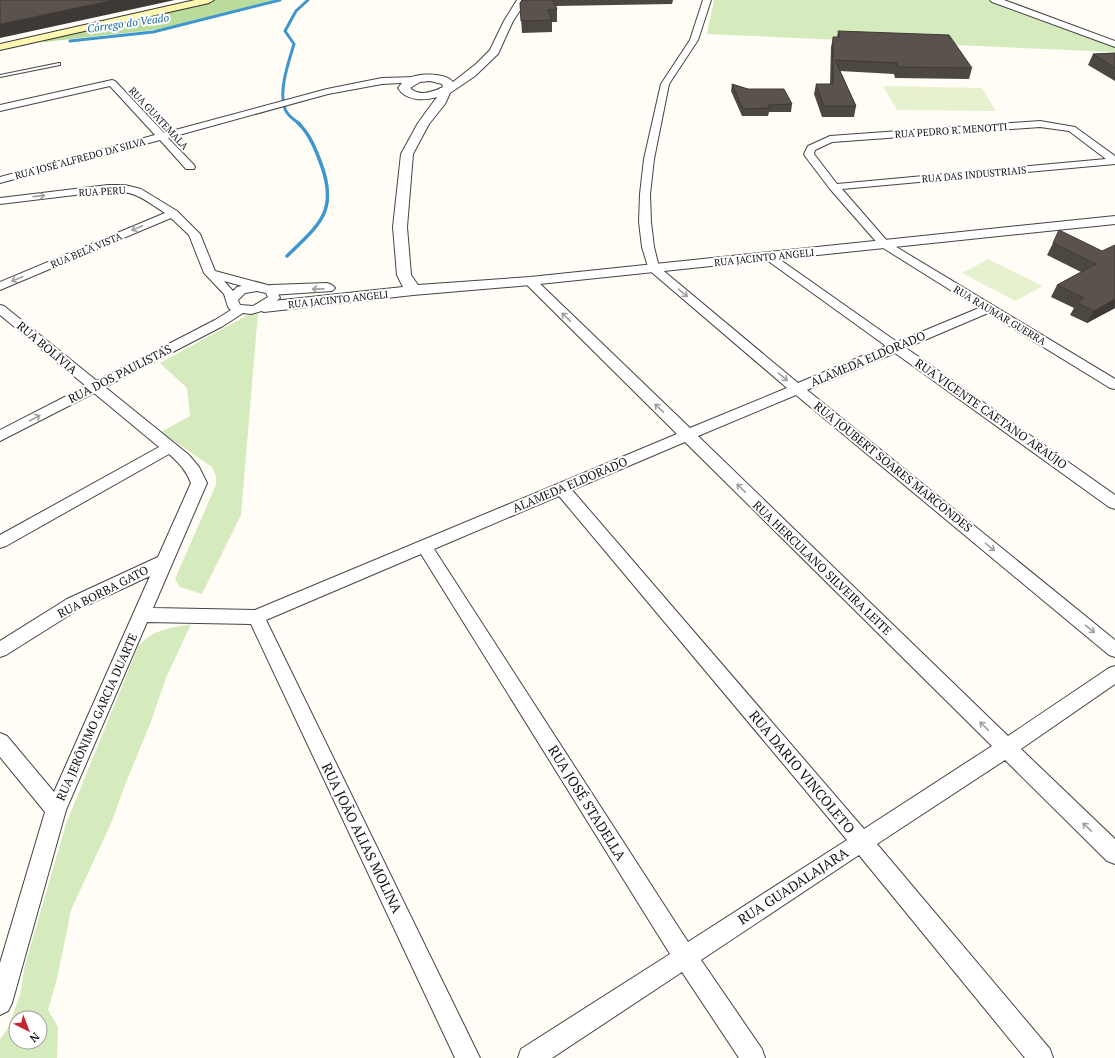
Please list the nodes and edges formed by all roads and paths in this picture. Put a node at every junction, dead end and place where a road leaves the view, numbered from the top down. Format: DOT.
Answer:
graph roads {
  1 [pos="208,0"];
  2 [pos="522,0"];
  3 [pos="707,0"];
  4 [pos="995,0"];
  5 [pos="1011,0"];
  6 [pos="192,1"];
  7 [pos="176,6"];
  8 [pos="1082,28"];
  9 [pos="1115,38"];
  10 [pos="0,42"];
  11 [pos="1115,44"];
  12 [pos="0,47"];
  13 [pos="486,59"];
  14 [pos="59,64"];
  15 [pos="0,76"];
  16 [pos="427,78"];
  17 [pos="416,80"];
  18 [pos="372,84"];
  19 [pos="446,91"];
  20 [pos="410,93"];
  21 [pos="0,108"];
  22 [pos="429,116"];
  23 [pos="160,136"];
  24 [pos="830,139"];
  25 [pos="1115,161"];
  26 [pos="190,167"];
  27 [pos="0,180"];
  28 [pos="834,187"];
  29 [pos="0,201"];
  30 [pos="173,213"];
  31 [pos="1115,220"];
  32 [pos="884,244"];
  33 [pos="768,256"];
  34 [pos="654,268"];
  35 [pos="210,273"];
  36 [pos="530,281"];
  37 [pos="0,286"];
  38 [pos="264,289"];
  39 [pos="413,290"];
  40 [pos="232,299"];
  41 [pos="264,307"];
  42 [pos="989,308"];
  43 [pos="0,309"];
  44 [pos="240,310"];
  45 [pos="896,347"];
  46 [pos="1115,385"];
  47 [pos="94,387"];
  48 [pos="797,389"];
  49 [pos="687,435"];
  50 [pos="0,436"];
  51 [pos="170,447"];
  52 [pos="561,488"];
  53 [pos="1115,502"];
  54 [pos="0,542"];
  55 [pos="424,546"];
  56 [pos="166,561"];
  57 [pos="142,614"];
  58 [pos="256,617"];
  59 [pos="0,650"];
  60 [pos="1115,650"];
  61 [pos="1115,674"];
  62 [pos="0,742"];
  63 [pos="1006,748"];
  64 [pos="56,810"];
  65 [pos="862,842"];
  66 [pos="1115,854"];
  67 [pos="685,957"];
  68 [pos="0,1003"];
  69 [pos="468,1058"];
  70 [pos="530,1058"];
  71 [pos="753,1058"];
  72 [pos="1041,1058"];
  1 -- 6 [label="main road"];
  2 -- 13 [label="street"];
  3 -- 34 [label="street"];
  4 -- 8 [label="street"];
  5 -- 8 [label="street"];
  6 -- 7 [label="main road"];
  7 -- 10 [label="main road"];
  7 -- 12 [label="main road"];
  8 -- 9 [label="street"];
  8 -- 11 [label="street"];
  13 -- 16 [label="street"];
  13 -- 19 [label="street"];
  14 -- 15 [label="lane"];
  16 -- 17 [label="street"];
  16 -- 19 [label="street"];
  17 -- 18 [label="street, RUA JOSÉ ALFREDO DA SILVA"];
  17 -- 20 [label="street"];
  18 -- 20 [label="street"];
  18 -- 23 [label="street, RUA JOSÉ ALFREDO DA SILVA"];
  19 -- 20 [label="street"];
  19 -- 22 [label="street"];
  20 -- 22 [label="street"];
  21 -- 23 [label="street, RUA GUATEMALA"];
  22 -- 39 [label="street"];
  23 -- 26 [label="street, RUA GUATEMALA"];
  23 -- 27 [label="street, RUA JOSÉ ALFREDO DA SILVA"];
  24 -- 25 [label="street, RUA PEDRO R. MENOTTI"];
  24 -- 28 [label="street, RUA RAUMAR GUERRA"];
  25 -- 28 [label="street, RUA DAS INDUSTRIAIS"];
  28 -- 32 [label="street, RUA RAUMAR GUERRA"];
  29 -- 30 [label="street, RUA PERU, one-way"];
  30 -- 35 [label="street, RUA PERU"];
  30 -- 37 [label="street, RUA BELA VISTA, one-way"];
  31 -- 32 [label="street, RUA JACINTO ANGELI"];
  32 -- 33 [label="street, RUA JACINTO ANGELI"];
  32 -- 42 [label="street, RUA RAUMAR GUERRA"];
  33 -- 34 [label="street, RUA JACINTO ANGELI"];
  33 -- 45 [label="street, RUA VICENTE CAETANO ARAÚJO"];
  34 -- 36 [label="street, RUA JACINTO ANGELI"];
  34 -- 48 [label="street, RUA JOUBERT SOARES MARCONDES, one-way"];
  35 -- 38 [label="street"];
  35 -- 40 [label="street"];
  36 -- 39 [label="street, RUA JACINTO ANGELI"];
  49 -- 36 [label="street, RUA HERCULANO SILVEIRA LEITE, one-way"];
  39 -- 38 [label="street, RUA JACINTO ANGELI, one-way"];
  38 -- 40 [label="street"];
  38 -- 41 [label="street"];
  39 -- 41 [label="street, RUA JACINTO ANGELI"];
  40 -- 44 [label="street"];
  41 -- 44 [label="street"];
  42 -- 45 [label="street, ALAMEDA ELDORADO"];
  42 -- 46 [label="street, RUA RAUMAR GUERRA"];
  43 -- 47 [label="street, RUA BOLÍVIA"];
  44 -- 47 [label="street, RUA DOS PAULISTAS"];
  45 -- 48 [label="street, ALAMEDA ELDORADO"];
  45 -- 53 [label="street, RUA VICENTE CAETANO ARAÚJO"];
  50 -- 47 [label="street, RUA DOS PAULISTAS, one-way"];
  47 -- 51 [label="street, RUA BOLÍVIA"];
  48 -- 49 [label="street, ALAMEDA ELDORADO"];
  48 -- 60 [label="street, RUA JOUBERT SOARES MARCONDES, one-way"];
  49 -- 52 [label="street, ALAMEDA ELDORADO"];
  63 -- 49 [label="street, RUA HERCULANO SILVEIRA LEITE, one-way"];
  51 -- 54 [label="street"];
  51 -- 56 [label="street, RUA JERÔNIMO GARCIA DUARTE"];
  52 -- 55 [label="street, ALAMEDA ELDORADO"];
  52 -- 65 [label="street, RUA DARIO VINCOLETO"];
  55 -- 58 [label="street, ALAMEDA ELDORADO"];
  55 -- 67 [label="street, RUA JOSÉ STADELLA"];
  56 -- 57 [label="street, RUA JERÔNIMO GARCIA DUARTE"];
  56 -- 59 [label="street, RUA BORBA GATO"];
  57 -- 58 [label="street, ALAMEDA ELDORADO"];
  57 -- 64 [label="street, RUA JERÔNIMO GARCIA DUARTE"];
  58 -- 69 [label="street, RUA JOÃO ALIAS MOLINA"];
  61 -- 63 [label="street, RUA GUADALAJARA"];
  62 -- 64 [label="street"];
  63 -- 65 [label="street, RUA GUADALAJARA"];
  66 -- 63 [label="street, RUA HERCULANO SILVEIRA LEITE, one-way"];
  64 -- 68 [label="street, RUA JERÔNIMO GARCIA DUARTE"];
  65 -- 67 [label="street, RUA GUADALAJARA"];
  65 -- 72 [label="street, RUA DARIO VINCOLETO"];
  67 -- 70 [label="street, RUA GUADALAJARA"];
  67 -- 71 [label="street, RUA JOSÉ STADELLA"];
}
